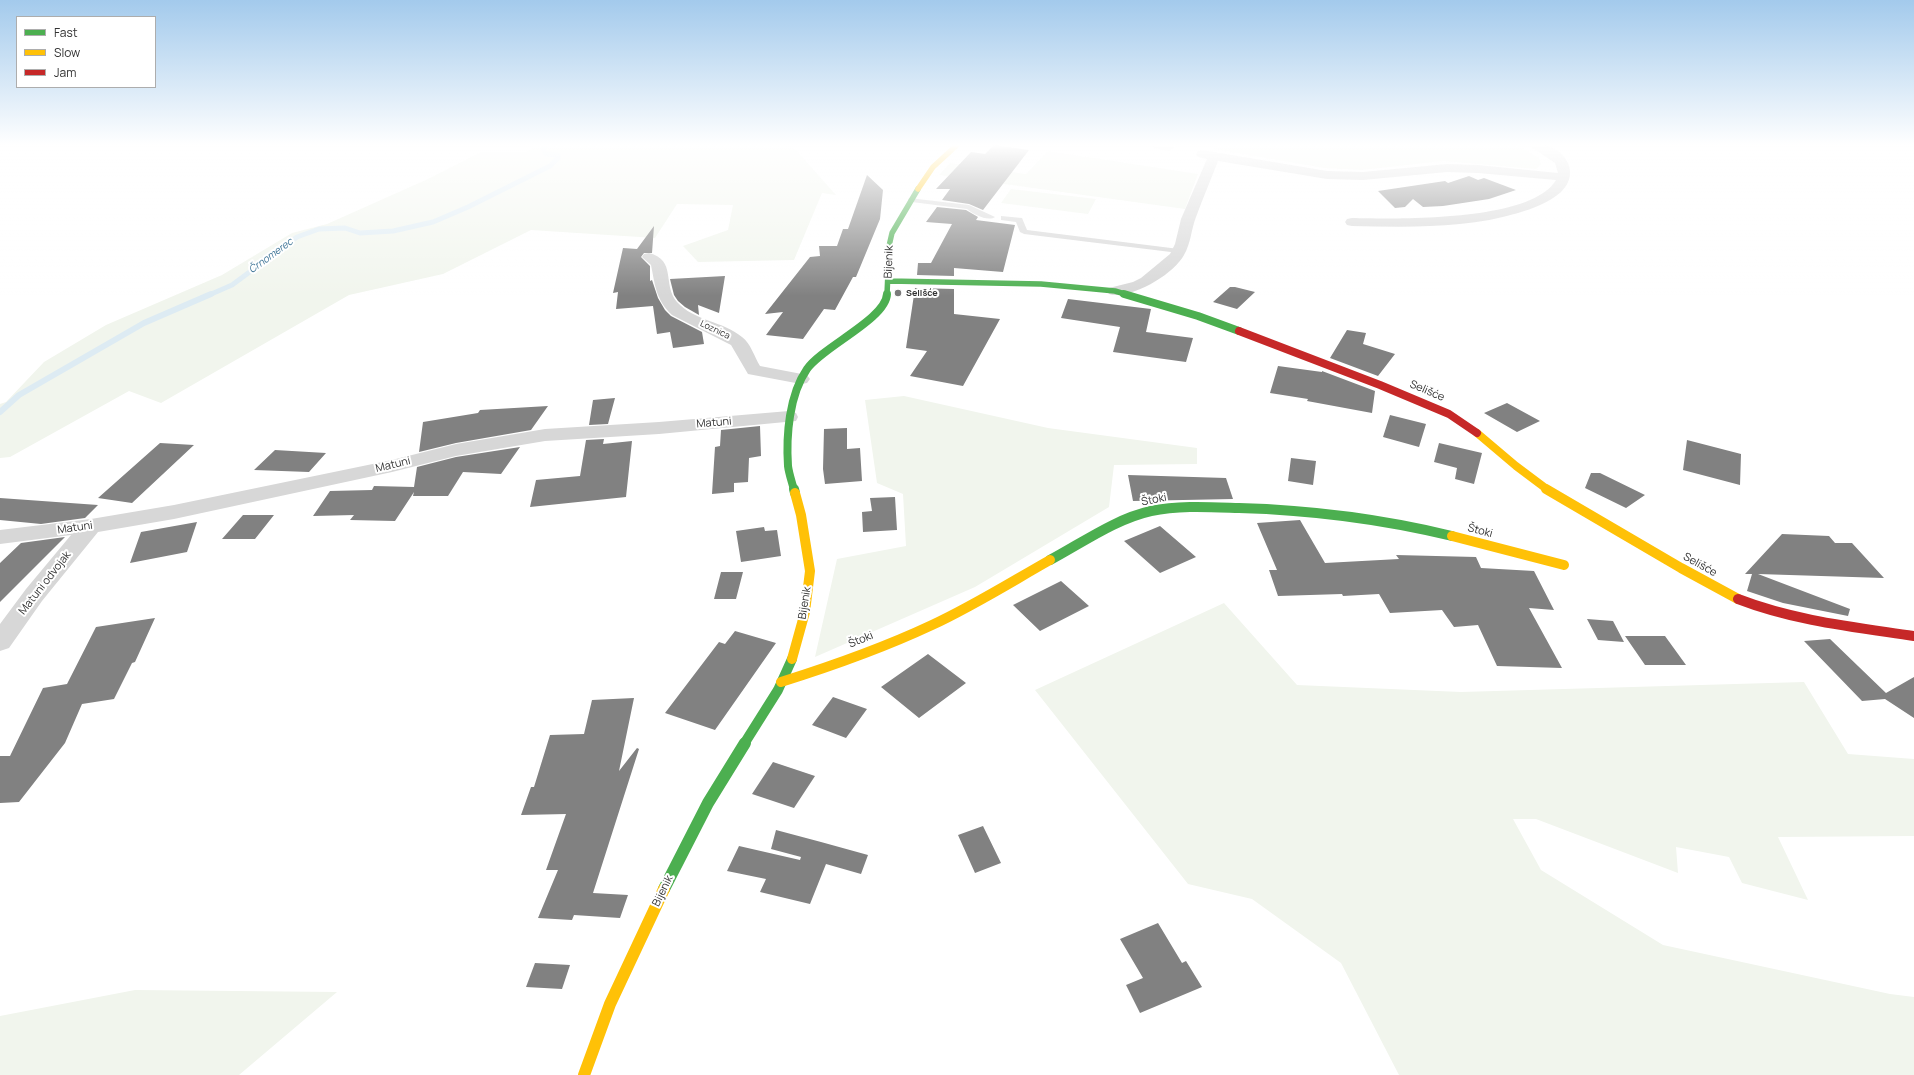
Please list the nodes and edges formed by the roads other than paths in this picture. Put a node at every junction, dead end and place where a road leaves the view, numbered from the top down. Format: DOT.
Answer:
graph roads {
  1 [pos="915,195"];
  2 [pos="1195,195"];
  3 [pos="1549,195"];
  4 [pos="912,200"];
  5 [pos="992,217"];
  6 [pos="1004,218"];
  7 [pos="1352,222"];
  8 [pos="1179,250"];
  9 [pos="649,257"];
  10 [pos="889,281"];
  11 [pos="1115,291"];
  12 [pos="801,379"];
  13 [pos="789,417"];
  14 [pos="92,526"];
  15 [pos="0,537"];
  16 [pos="1564,565"];
  17 [pos="1914,636"];
  18 [pos="0,642"];
  19 [pos="781,682"];
  20 [pos="584,1075"];
  1 -- 4 [label="street, Bijenik"];
  2 -- 8 [label="street"];
  3 -- 7 [label="street"];
  4 -- 5 [label="lane"];
  4 -- 10 [label="street, Bijenik"];
  6 -- 8 [label="lane"];
  8 -- 11 [label="street"];
  9 -- 12 [label="street, Loznica"];
  10 -- 11 [label="street, Selišće"];
  10 -- 12 [label="street, Bijenik"];
  11 -- 17 [label="street, Selišće"];
  12 -- 13 [label="street, Bijenik"];
  13 -- 14 [label="street, Matuni"];
  13 -- 19 [label="street, Bijenik"];
  14 -- 15 [label="street, Matuni"];
  14 -- 18 [label="street, Matuni odvojak"];
  16 -- 19 [label="street, Štoki"];
  19 -- 20 [label="street, Bijenik"];
}
